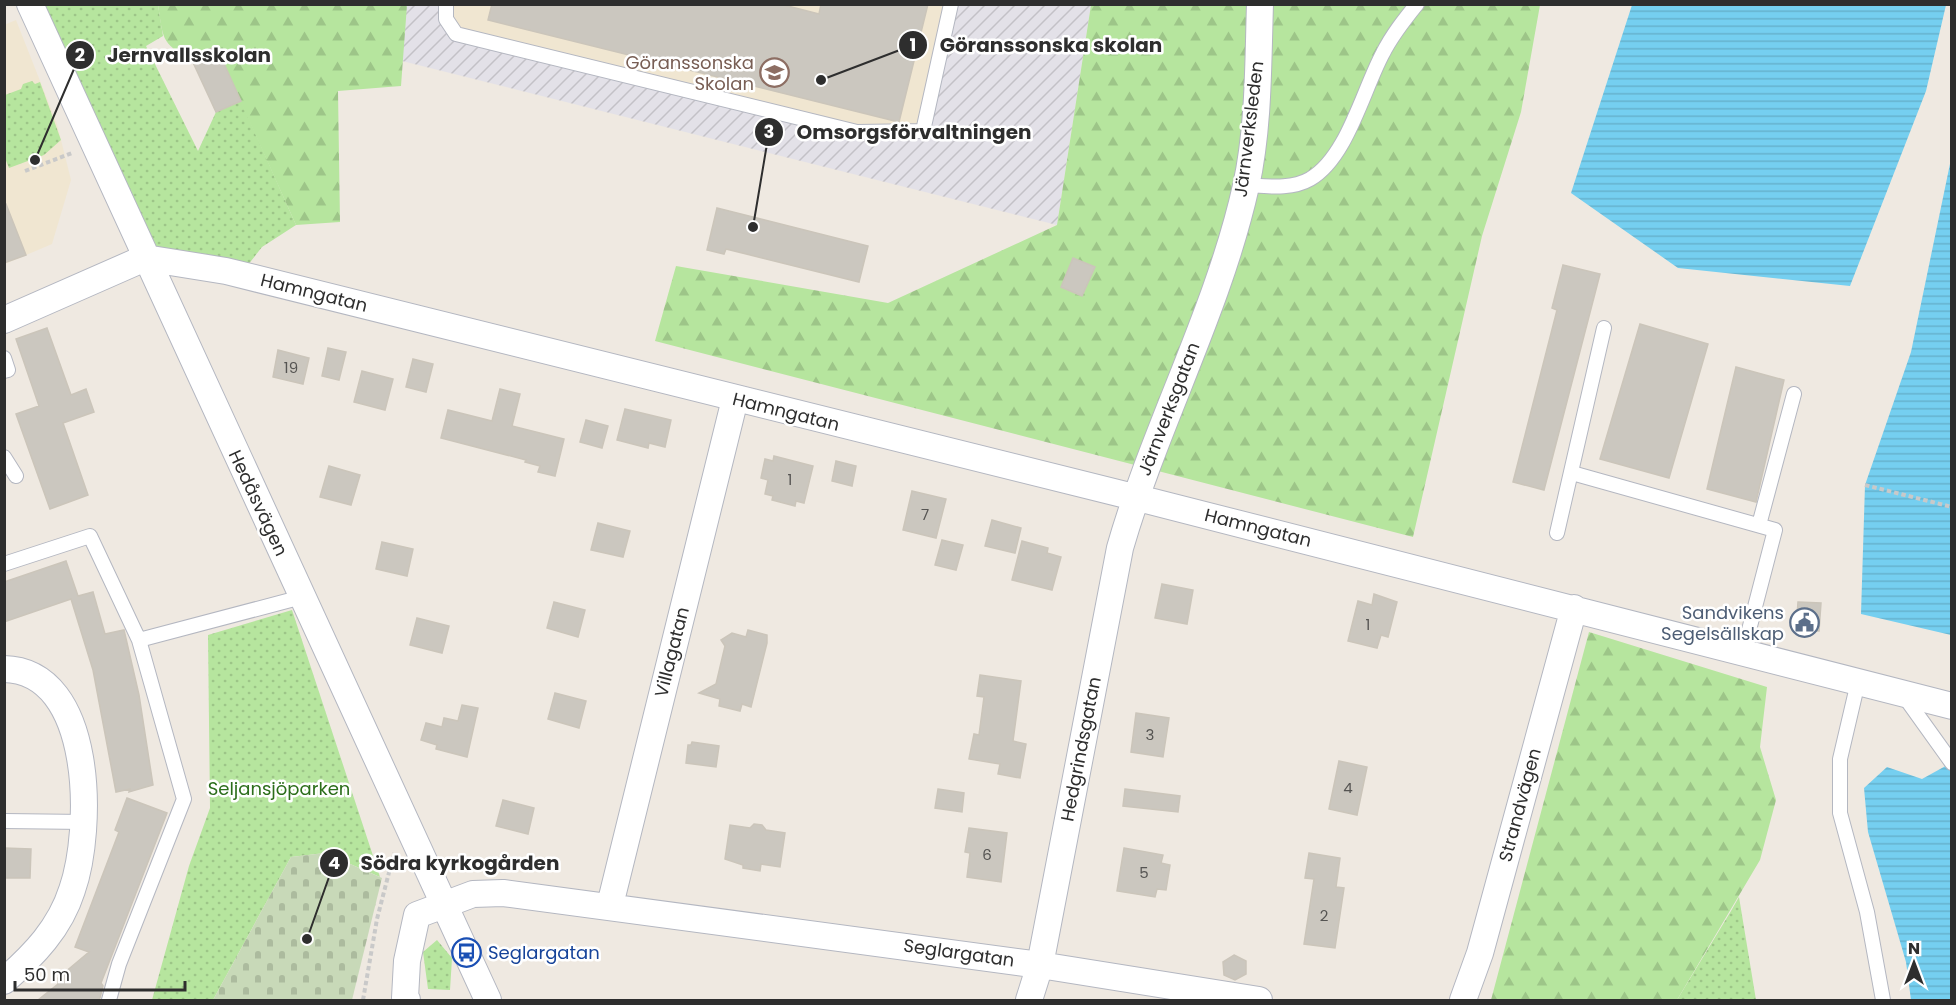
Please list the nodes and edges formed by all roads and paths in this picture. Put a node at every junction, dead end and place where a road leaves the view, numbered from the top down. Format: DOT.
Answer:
graph roads {
  1 [pos="30,4"];
  2 [pos="446,4"];
  3 [pos="951,4"];
  4 [pos="1260,4"];
  5 [pos="1417,4"];
  6 [pos="83,149"];
  7 [pos="26,171"];
  8 [pos="1246,185"];
  9 [pos="145,258"];
  10 [pos="4,320"];
  11 [pos="1203,320"];
  12 [pos="1604,328"];
  13 [pos="4,358"];
  14 [pos="4,371"];
  15 [pos="1794,394"];
  16 [pos="735,399"];
  17 [pos="4,457"];
  18 [pos="1572,473"];
  19 [pos="16,476"];
  20 [pos="1865,485"];
  21 [pos="1134,497"];
  22 [pos="1952,507"];
  23 [pos="1759,525"];
  24 [pos="1557,533"];
  25 [pos="4,564"];
  26 [pos="302,597"];
  27 [pos="1574,608"];
  28 [pos="139,640"];
  29 [pos="1743,653"];
  30 [pos="4,669"];
  31 [pos="1858,682"];
  32 [pos="1902,693"];
  33 [pos="1952,706"];
  34 [pos="1952,763"];
  35 [pos="4,821"];
  36 [pos="85,822"];
  37 [pos="390,844"];
  38 [pos="445,903"];
  39 [pos="610,905"];
  40 [pos="1040,965"];
  41 [pos="9,970"];
  42 [pos="109,1000"];
  43 [pos="363,1000"];
  44 [pos="407,1000"];
  45 [pos="488,1000"];
  46 [pos="1029,1000"];
  47 [pos="1259,1000"];
  48 [pos="1463,1000"];
  49 [pos="1883,1000"];
  1 -- 9 [label="street, Hedåsvägen"];
  2 -- 3 [label="lane"];
  4 -- 8 [label="street, Järnverksleden"];
  5 -- 8 [label="lane"];
  6 -- 7 [label="path"];
  8 -- 11 [label="street, Järnverksleden"];
  9 -- 10 [label="street"];
  9 -- 16 [label="street, Hamngatan"];
  9 -- 26 [label="street, Hedåsvägen"];
  11 -- 21 [label="street, Järnverksgatan"];
  12 -- 18 [label="lane"];
  13 -- 14 [label="lane"];
  15 -- 23 [label="lane"];
  16 -- 21 [label="street, Hamngatan"];
  16 -- 39 [label="street, Villagatan"];
  17 -- 19 [label="lane"];
  18 -- 23 [label="lane"];
  18 -- 24 [label="lane"];
  20 -- 22 [label="path"];
  21 -- 27 [label="street, Hamngatan"];
  21 -- 40 [label="street, Hedgrindsgatan"];
  23 -- 29 [label="lane"];
  25 -- 28 [label="lane"];
  26 -- 28 [label="lane"];
  26 -- 38 [label="street, Hedåsvägen"];
  27 -- 29 [label="street, Hamngatan"];
  27 -- 48 [label="street, Strandvägen"];
  28 -- 42 [label="lane"];
  29 -- 31 [label="street, Hamngatan"];
  30 -- 36 [label="street"];
  31 -- 32 [label="street, Hamngatan"];
  31 -- 49 [label="lane"];
  32 -- 33 [label="street, Hamngatan"];
  32 -- 34 [label="lane"];
  35 -- 36 [label="lane"];
  36 -- 41 [label="street"];
  37 -- 43 [label="path"];
  38 -- 39 [label="street, Seglargatan"];
  38 -- 44 [label="street, Seglargatan"];
  38 -- 45 [label="street, Hedåsvägen"];
  39 -- 40 [label="street, Seglargatan"];
  40 -- 46 [label="street, Hedgrindsgatan"];
  40 -- 47 [label="street, Seglargatan"];
}
